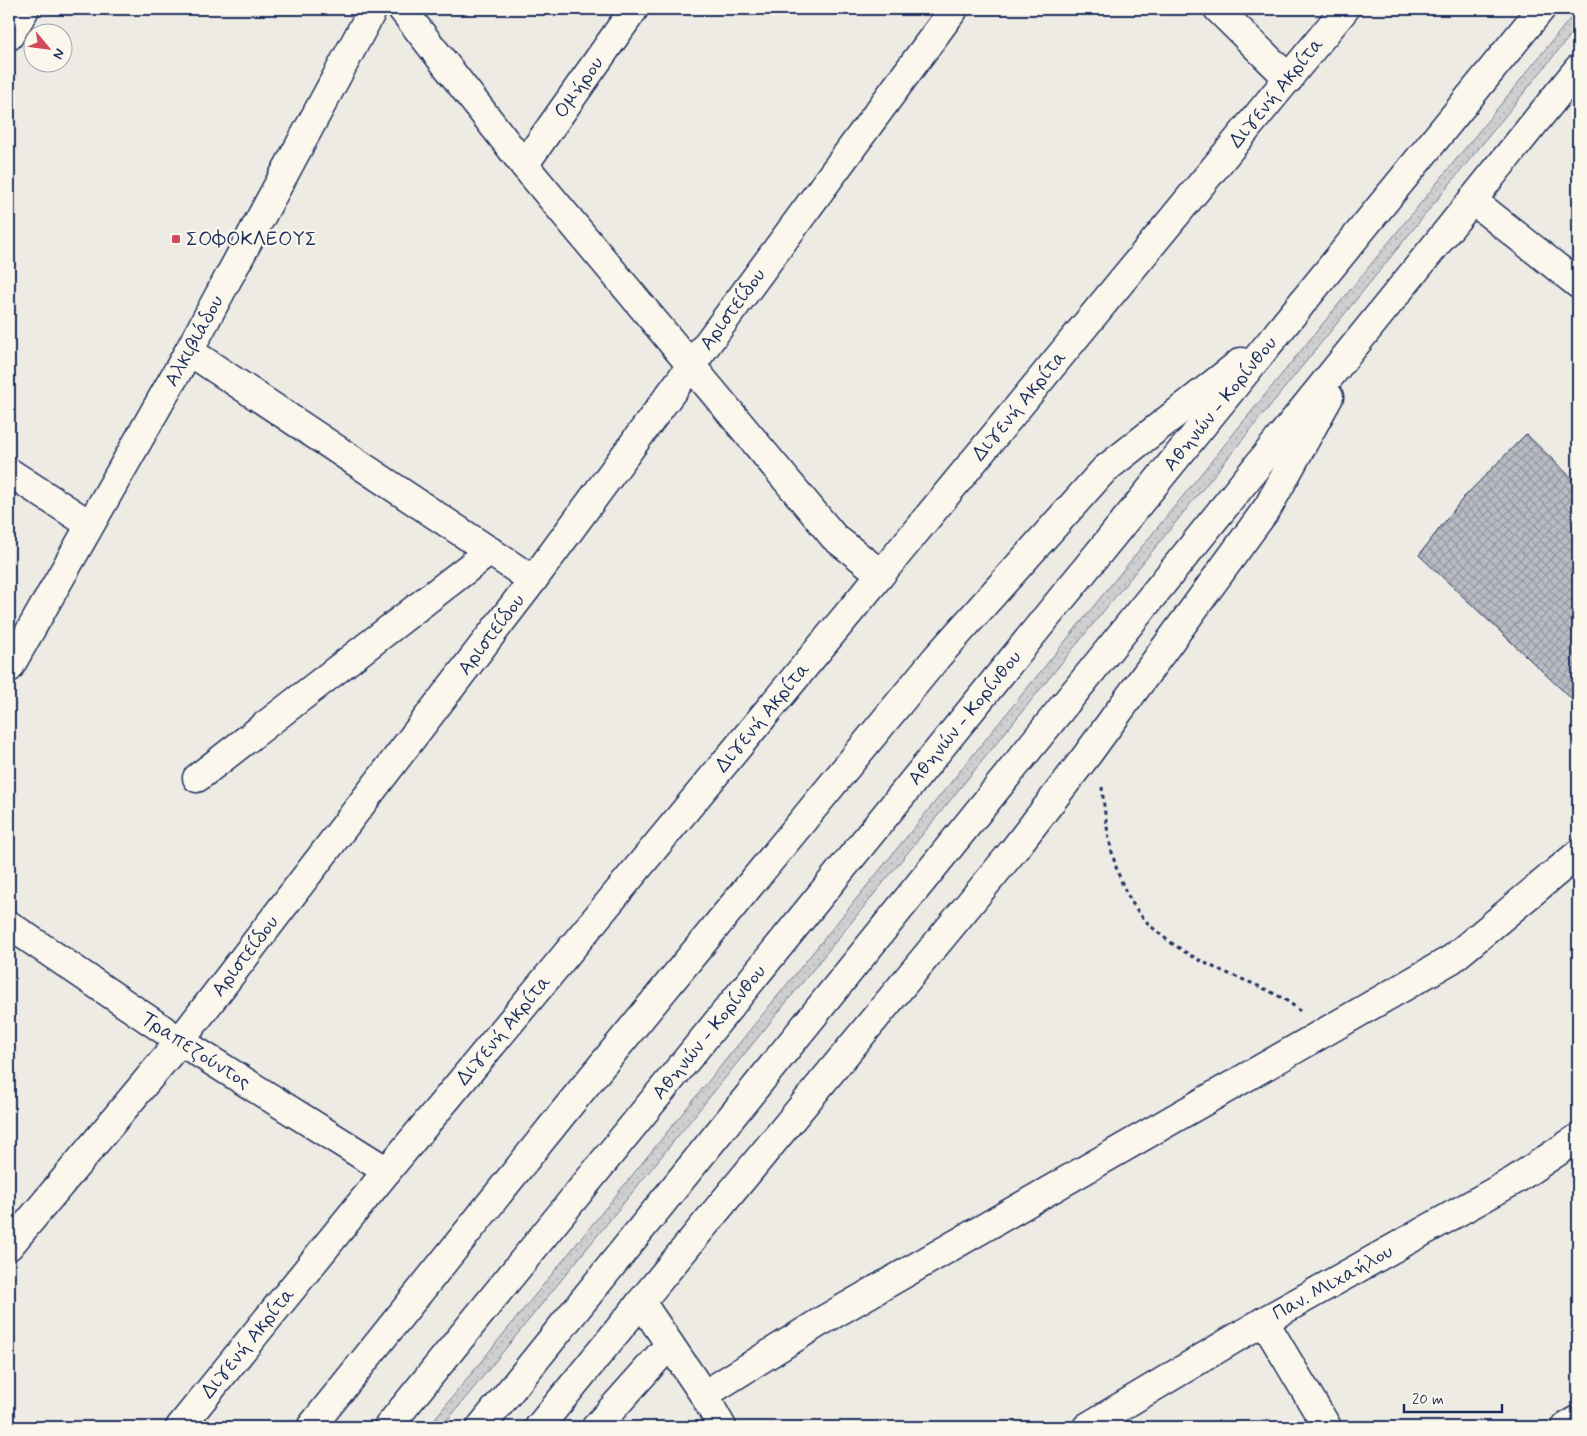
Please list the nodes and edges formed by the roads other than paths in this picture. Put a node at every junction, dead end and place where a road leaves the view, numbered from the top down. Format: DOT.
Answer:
graph roads {
  1 [pos="25,9"];
  2 [pos="373,9"];
  3 [pos="402,9"];
  4 [pos="634,9"];
  5 [pos="954,9"];
  6 [pos="1218,9"];
  7 [pos="1345,9"];
  8 [pos="1541,9"];
  9 [pos="9,36"];
  10 [pos="1578,69"];
  11 [pos="1289,79"];
  12 [pos="524,165"];
  13 [pos="1472,200"];
  14 [pos="1578,284"];
  15 [pos="1281,330"];
  16 [pos="1364,332"];
  17 [pos="189,351"];
  18 [pos="692,364"];
  19 [pos="9,472"];
  20 [pos="89,524"];
  21 [pos="490,550"];
  22 [pos="881,574"];
  23 [pos="533,580"];
  24 [pos="9,668"];
  25 [pos="197,778"];
  26 [pos="1578,854"];
  27 [pos="9,925"];
  28 [pos="180,1041"];
  29 [pos="1578,1138"];
  30 [pos="387,1171"];
  31 [pos="9,1246"];
  32 [pos="641,1302"];
  33 [pos="1264,1321"];
  34 [pos="669,1345"];
  35 [pos="704,1395"];
  36 [pos="1578,1420"];
  37 [pos="180,1427"];
  38 [pos="311,1427"];
  39 [pos="388,1427"];
  40 [pos="481,1427"];
  41 [pos="539,1427"];
  42 [pos="596,1427"];
  43 [pos="722,1427"];
  44 [pos="1087,1427"];
  45 [pos="1327,1427"];
  46 [pos="1566,1427"];
  1 -- 9 [label="main road"];
  2 -- 17 [label="main road, Αλκιβιάδου"];
  3 -- 12 [label="main road"];
  4 -- 12 [label="main road, Ομήρου"];
  5 -- 18 [label="main road, Αριστείδου"];
  6 -- 11 [label="main road"];
  7 -- 11 [label="main road, Διγενή Ακρίτα"];
  8 -- 15 [label="main road, Αθηνών - Κορίνθου"];
  10 -- 13 [label="main road"];
  11 -- 22 [label="main road, Διγενή Ακρίτα"];
  12 -- 18 [label="main road"];
  13 -- 14 [label="main road"];
  13 -- 16 [label="main road"];
  15 -- 38 [label="main road"];
  15 -- 39 [label="main road, Αθηνών - Κορίνθου"];
  16 -- 32 [label="main road"];
  16 -- 40 [label="main road"];
  17 -- 20 [label="main road, Αλκιβιάδου"];
  17 -- 21 [label="main road"];
  18 -- 22 [label="main road"];
  18 -- 23 [label="main road, Αριστείδου"];
  19 -- 20 [label="main road"];
  20 -- 24 [label="main road, Αλκιβιάδου"];
  21 -- 23 [label="main road"];
  21 -- 25 [label="main road"];
  22 -- 30 [label="main road, Διγενή Ακρίτα"];
  23 -- 28 [label="main road, Αριστείδου"];
  26 -- 35 [label="main road"];
  27 -- 28 [label="main road, Τραπεζούντος"];
  28 -- 30 [label="main road, Τραπεζούντος"];
  28 -- 31 [label="main road, Αριστείδου"];
  29 -- 33 [label="main road, Παν. Μιχαήλου"];
  30 -- 37 [label="main road, Διγενή Ακρίτα"];
  32 -- 34 [label="main road"];
  32 -- 41 [label="main road"];
  33 -- 44 [label="main road, Παν. Μιχαήλου"];
  33 -- 45 [label="main road"];
  34 -- 35 [label="main road"];
  34 -- 42 [label="main road"];
  35 -- 43 [label="main road"];
  36 -- 46 [label="main road"];
}
